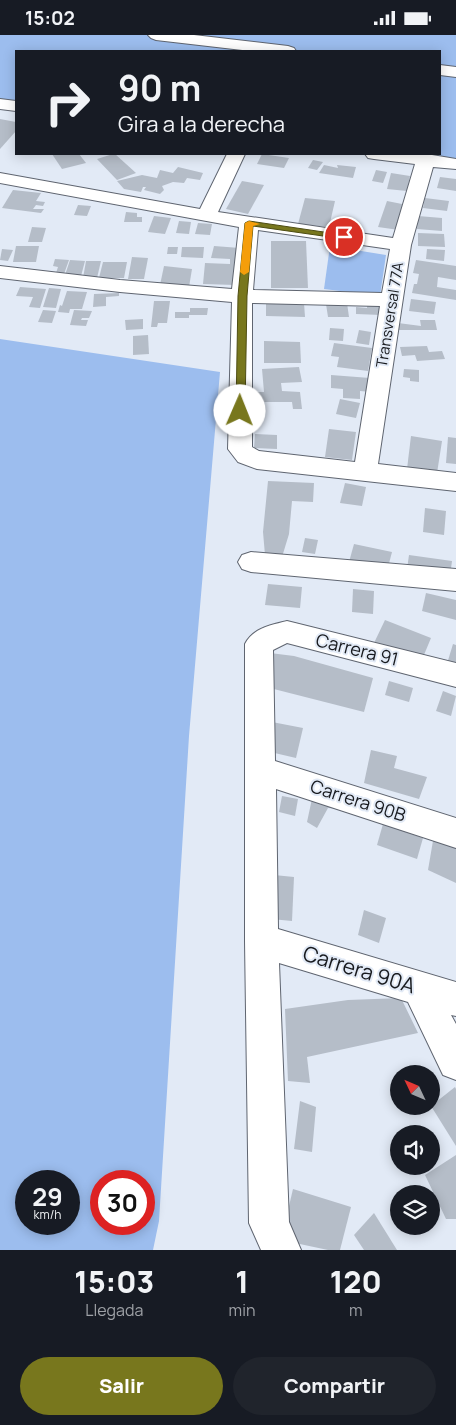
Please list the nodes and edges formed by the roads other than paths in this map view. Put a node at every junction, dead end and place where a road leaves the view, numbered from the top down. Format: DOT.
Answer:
graph roads {
  1 [pos="156,35"];
  2 [pos="280,50"];
  3 [pos="441,70"];
  4 [pos="456,72"];
  5 [pos="0,104"];
  6 [pos="15,106"];
  7 [pos="236,155"];
  8 [pos="384,155"];
  9 [pos="426,159"];
  10 [pos="456,164"];
  11 [pos="0,178"];
  12 [pos="206,216"];
  13 [pos="249,223"];
  14 [pos="402,245"];
  15 [pos="0,272"];
  16 [pos="242,296"];
  17 [pos="391,300"];
  18 [pos="365,473"];
  19 [pos="456,483"];
  20 [pos="251,562"];
  21 [pos="456,580"];
  22 [pos="456,675"];
  23 [pos="260,770"];
  24 [pos="456,833"];
  25 [pos="262,941"];
  26 [pos="419,988"];
  27 [pos="456,999"];
  28 [pos="456,1062"];
  29 [pos="281,1250"];
  1 -- 2 [label="street"];
  3 -- 4 [label="street"];
  5 -- 6 [label="street"];
  7 -- 12 [label="street"];
  8 -- 9 [label="street"];
  9 -- 10 [label="street"];
  9 -- 14 [label="street, Transversal 77A"];
  11 -- 12 [label="street"];
  12 -- 13 [label="street"];
  13 -- 14 [label="street"];
  13 -- 16 [label="street"];
  14 -- 17 [label="street, Transversal 77A"];
  15 -- 16 [label="street"];
  16 -- 17 [label="street"];
  16 -- 18 [label="street"];
  17 -- 18 [label="street, Transversal 77A"];
  18 -- 19 [label="street"];
  20 -- 21 [label="street"];
  22 -- 23 [label="street, Carrera 91"];
  23 -- 24 [label="street, Carrera 90B"];
  23 -- 25 [label="street"];
  25 -- 26 [label="street, Carrera 90A"];
  25 -- 29 [label="street"];
  26 -- 27 [label="street, Carrera 90A"];
  26 -- 28 [label="street"];
}
